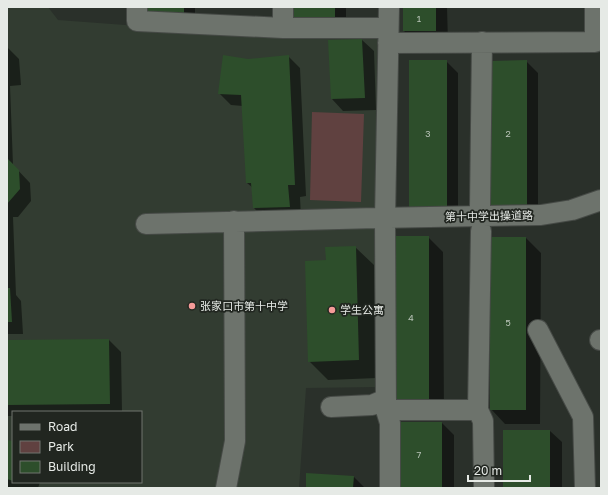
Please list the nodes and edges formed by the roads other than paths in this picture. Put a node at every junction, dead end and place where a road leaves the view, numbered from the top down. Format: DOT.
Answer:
graph roads {
  1 [pos="137,7"];
  2 [pos="283,7"];
  3 [pos="389,7"];
  4 [pos="595,7"];
  5 [pos="283,28"];
  6 [pos="388,35"];
  7 [pos="482,42"];
  8 [pos="601,200"];
  9 [pos="480,207"];
  10 [pos="380,218"];
  11 [pos="234,221"];
  12 [pos="146,224"];
  13 [pos="481,231"];
  14 [pos="538,330"];
  15 [pos="386,404"];
  16 [pos="331,407"];
  17 [pos="478,410"];
  18 [pos="226,488"];
  19 [pos="390,488"];
  20 [pos="484,488"];
  21 [pos="585,488"];
  1 -- 5 [label="street"];
  2 -- 5 [label="street"];
  3 -- 6 [label="street"];
  4 -- 7 [label="street"];
  5 -- 6 [label="street"];
  6 -- 7 [label="street"];
  6 -- 10 [label="street"];
  7 -- 9 [label="street"];
  8 -- 10 [label="street, 第十中学出操道路"];
  10 -- 11 [label="street, 第十中学出操道路"];
  10 -- 15 [label="street"];
  11 -- 12 [label="street, 第十中学出操道路"];
  11 -- 18 [label="street"];
  13 -- 17 [label="street"];
  14 -- 21 [label="street"];
  15 -- 16 [label="street"];
  15 -- 17 [label="street"];
  15 -- 19 [label="street"];
  17 -- 20 [label="street"];
}
